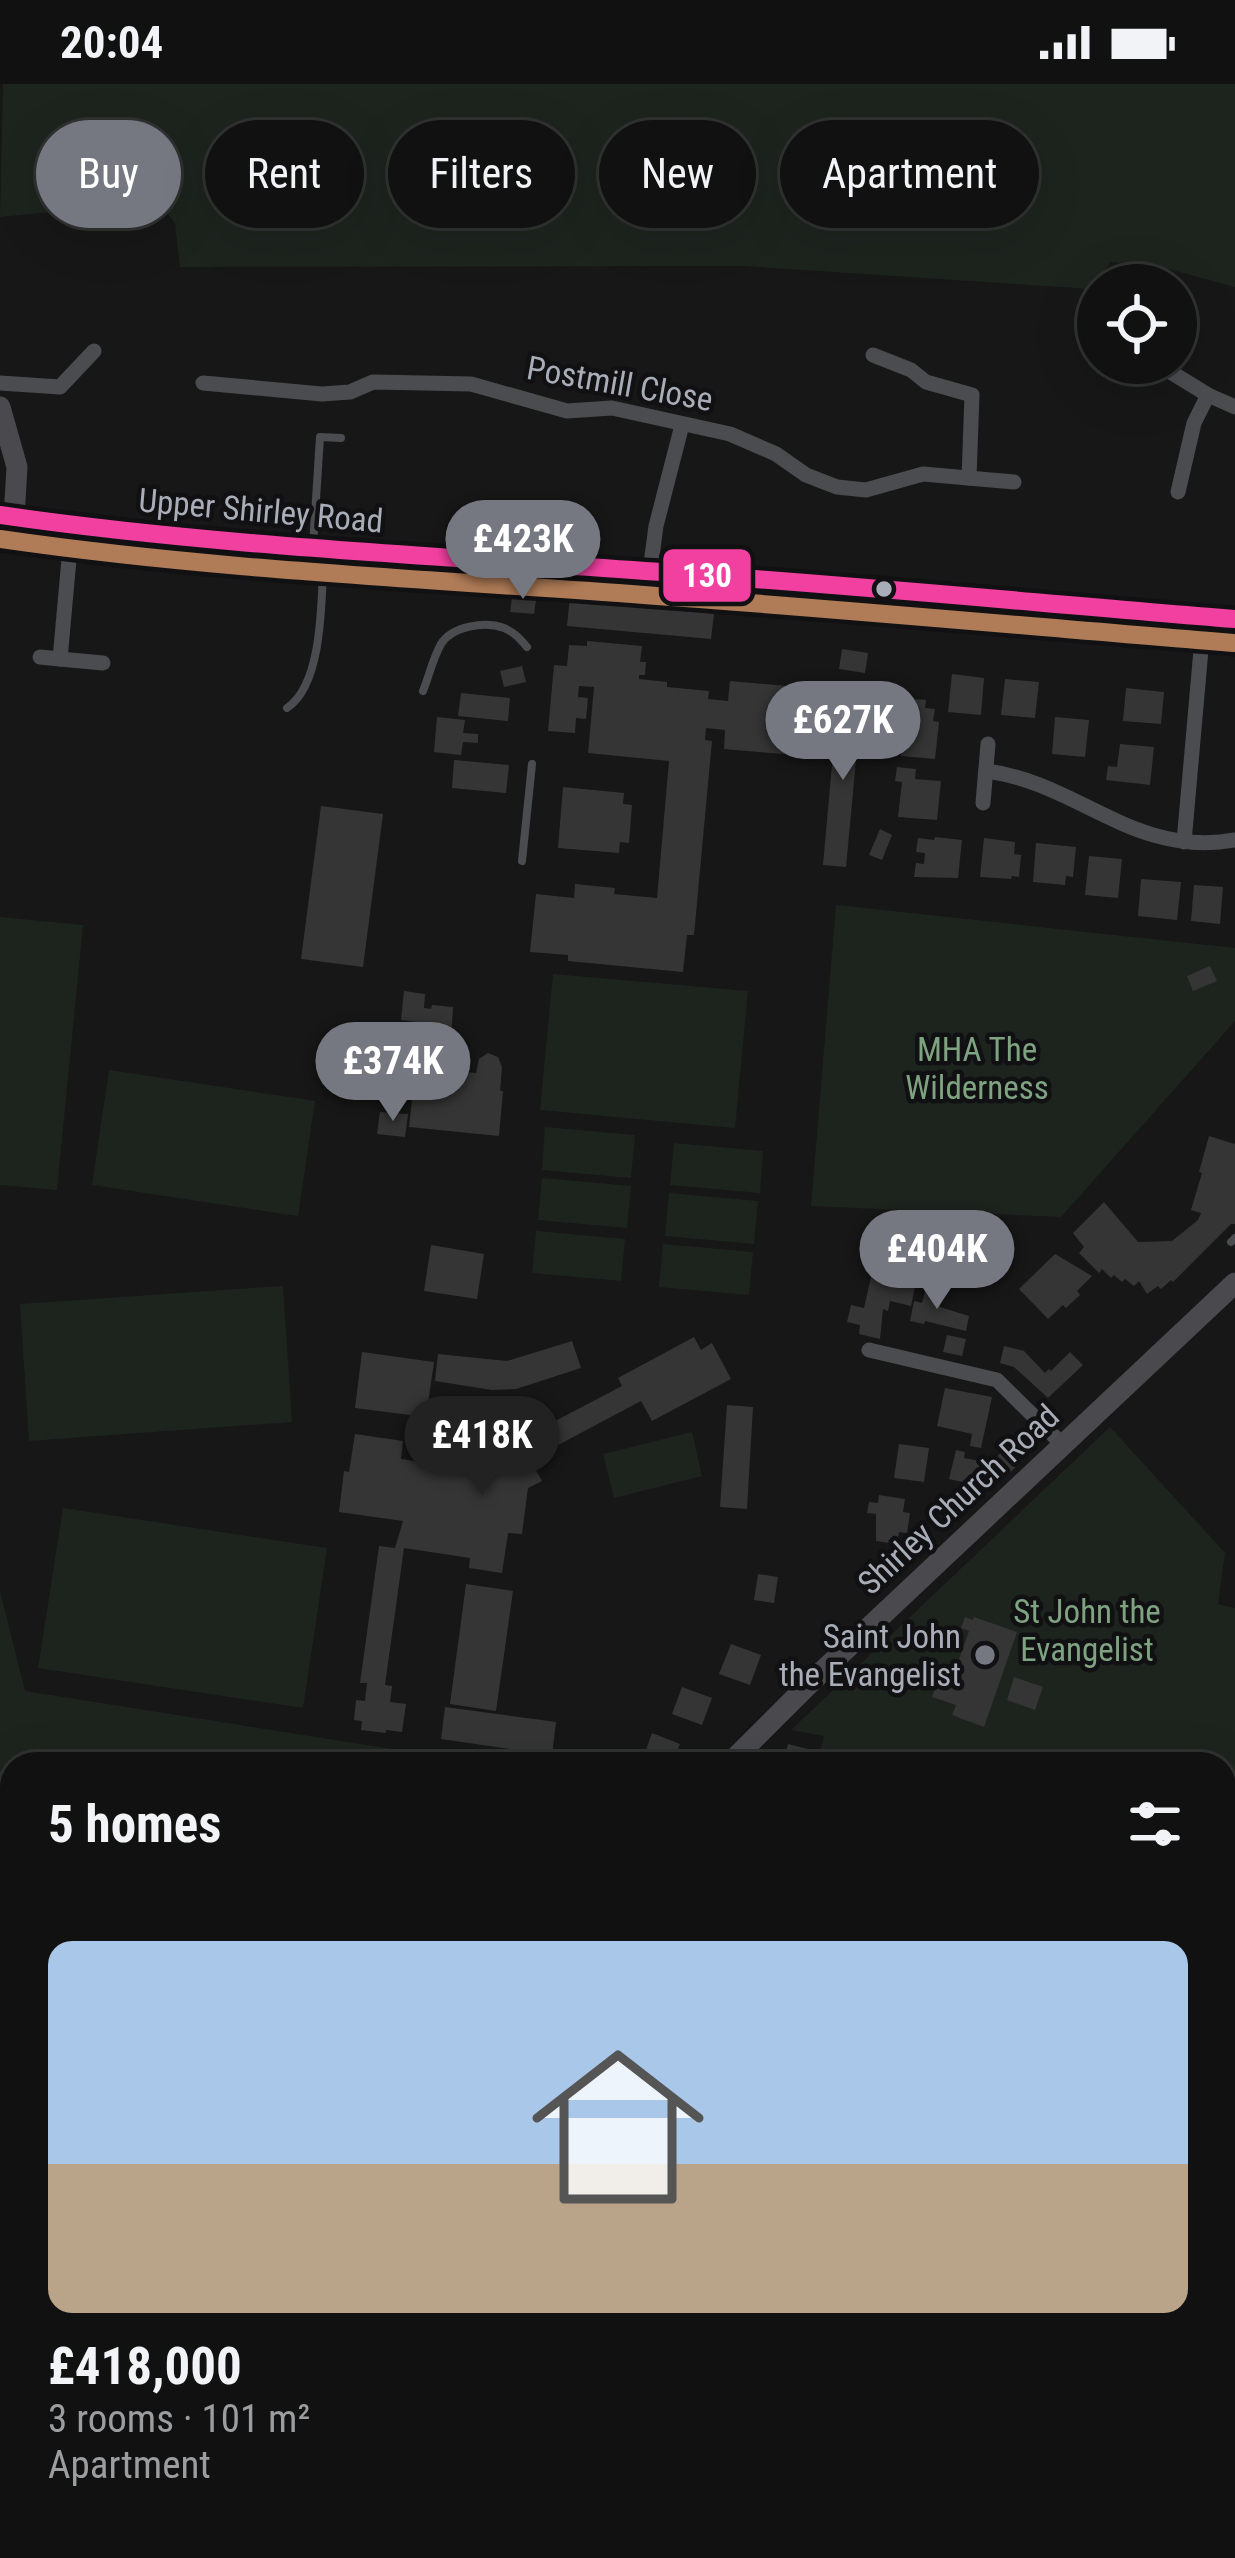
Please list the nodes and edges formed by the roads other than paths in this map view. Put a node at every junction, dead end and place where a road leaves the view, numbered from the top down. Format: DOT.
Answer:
graph roads {
  1 [pos="94,352"];
  2 [pos="873,356"];
  3 [pos="202,382"];
  4 [pos="0,383"];
  5 [pos="1190,384"];
  6 [pos="1208,395"];
  7 [pos="0,406"];
  8 [pos="1235,407"];
  9 [pos="682,424"];
  10 [pos="341,438"];
  11 [pos="969,478"];
  12 [pos="1014,482"];
  13 [pos="1178,492"];
  14 [pos="7,517"];
  15 [pos="72,526"];
  16 [pos="319,548"];
  17 [pos="650,571"];
  18 [pos="1204,616"];
  19 [pos="1235,619"];
  20 [pos="527,647"];
  21 [pos="40,657"];
  22 [pos="60,659"];
  23 [pos="103,663"];
  24 [pos="423,691"];
  25 [pos="287,708"];
  26 [pos="988,744"];
  27 [pos="532,764"];
  28 [pos="986,771"];
  29 [pos="983,803"];
  30 [pos="1235,839"];
  31 [pos="1184,842"];
  32 [pos="522,861"];
  33 [pos="1235,1283"];
  34 [pos="869,1350"];
  35 [pos="1063,1445"];
  36 [pos="741,1752"];
  1 -- 4 [label="street"];
  2 -- 11 [label="street"];
  3 -- 9 [label="street, Postmill Close"];
  5 -- 6 [label="street"];
  6 -- 8 [label="street"];
  6 -- 13 [label="street"];
  7 -- 14 [label="street"];
  9 -- 11 [label="street, Postmill Close"];
  9 -- 17 [label="street"];
  10 -- 16 [label="lane"];
  11 -- 12 [label="street, Postmill Close"];
  14 -- 15 [label="street, Upper Shirley Road"];
  15 -- 16 [label="street, Upper Shirley Road"];
  15 -- 22 [label="street"];
  16 -- 17 [label="street, Upper Shirley Road"];
  16 -- 25 [label="lane"];
  17 -- 18 [label="street, Upper Shirley Road"];
  18 -- 19 [label="street, Upper Shirley Road"];
  18 -- 31 [label="street"];
  20 -- 24 [label="lane"];
  21 -- 22 [label="street"];
  22 -- 23 [label="street"];
  26 -- 28 [label="street"];
  27 -- 32 [label="lane"];
  28 -- 29 [label="street"];
  28 -- 31 [label="street"];
  30 -- 31 [label="street"];
  33 -- 35 [label="street, Shirley Church Road"];
  34 -- 35 [label="street"];
  35 -- 36 [label="street, Shirley Church Road"];
}
